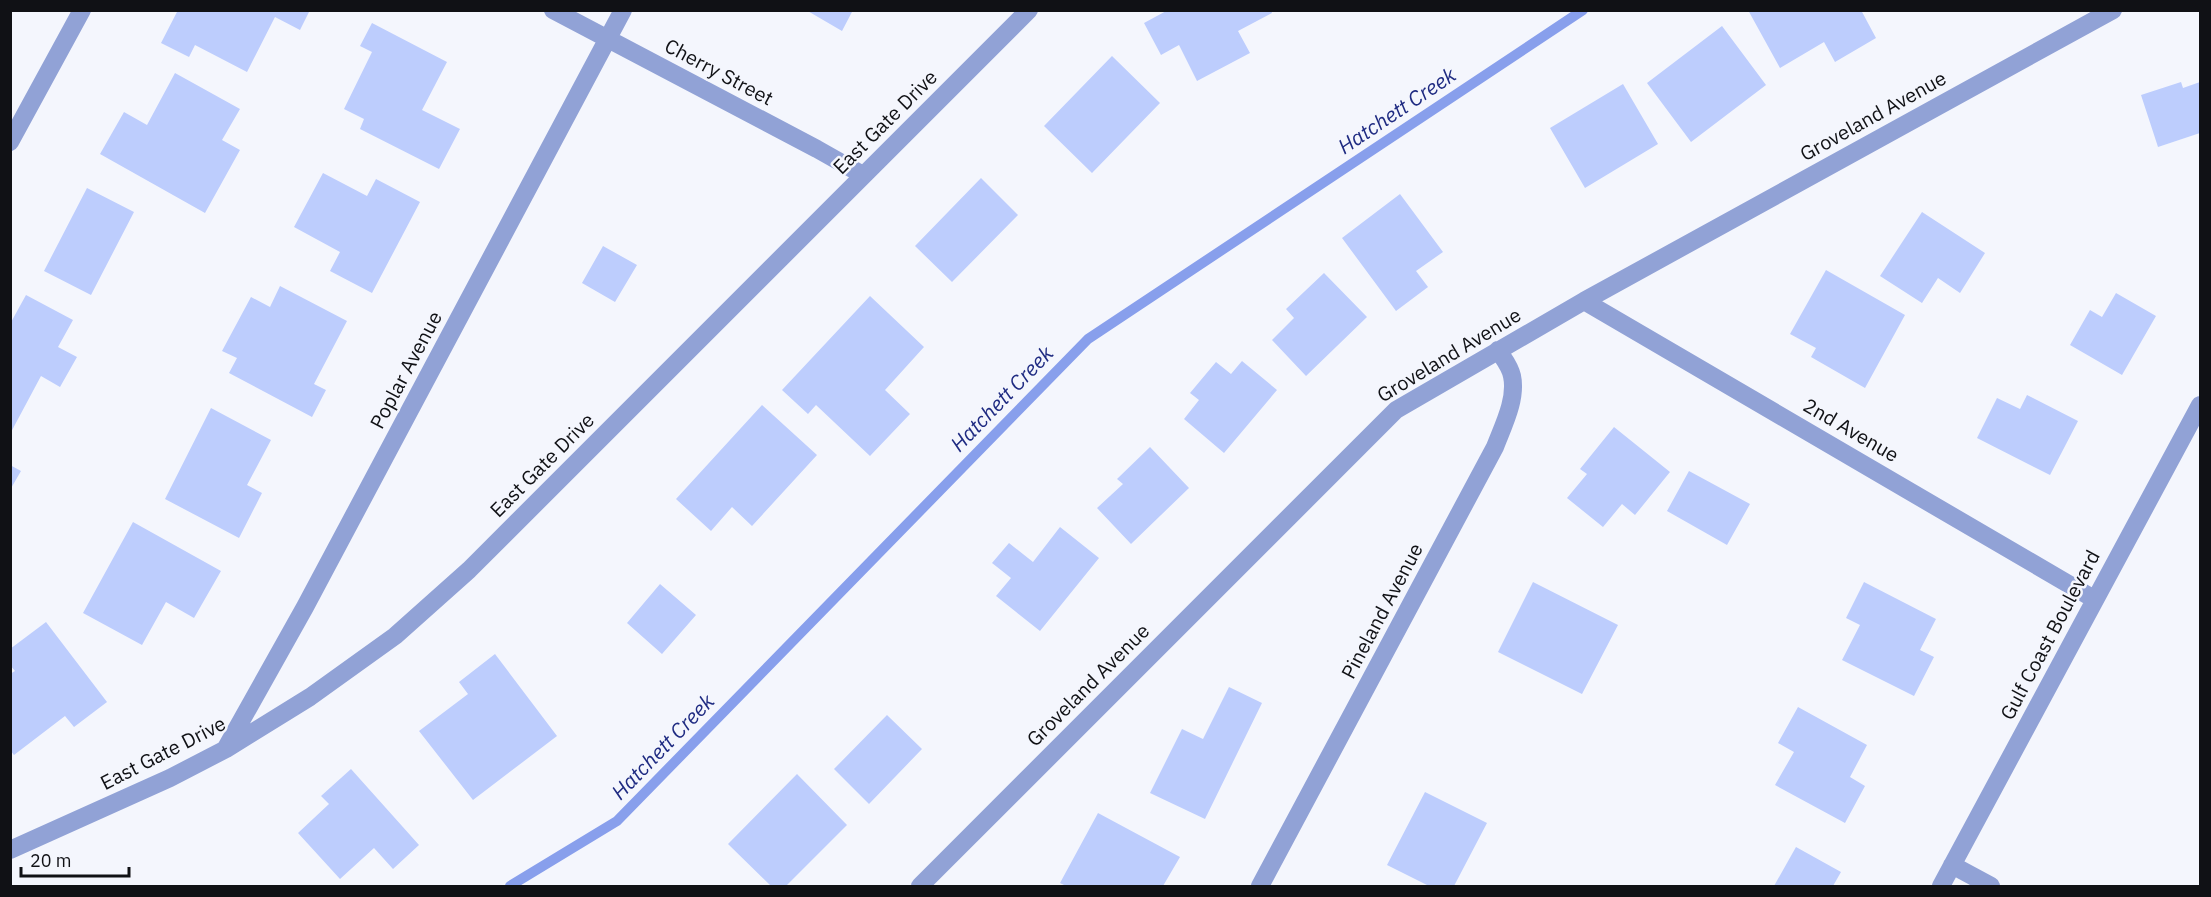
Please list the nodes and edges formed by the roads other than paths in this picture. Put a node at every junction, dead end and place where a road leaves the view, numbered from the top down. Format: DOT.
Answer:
graph roads {
  1 [pos="81,10"];
  2 [pos="553,10"];
  3 [pos="623,10"];
  4 [pos="1029,10"];
  5 [pos="2113,10"];
  6 [pos="608,39"];
  7 [pos="10,142"];
  8 [pos="863,175"];
  9 [pos="1584,301"];
  10 [pos="1498,350"];
  11 [pos="2200,405"];
  12 [pos="2094,599"];
  13 [pos="226,749"];
  14 [pos="10,850"];
  15 [pos="1952,866"];
  16 [pos="920,886"];
  17 [pos="1260,886"];
  18 [pos="1941,886"];
  19 [pos="1991,886"];
  1 -- 7 [label="street"];
  2 -- 6 [label="street, Cherry Street"];
  3 -- 6 [label="street, Poplar Avenue"];
  4 -- 8 [label="street, East Gate Drive"];
  5 -- 9 [label="street, Groveland Avenue"];
  6 -- 8 [label="street, Cherry Street"];
  6 -- 13 [label="street, Poplar Avenue"];
  8 -- 13 [label="street, East Gate Drive"];
  9 -- 10 [label="street, Groveland Avenue"];
  9 -- 12 [label="street, 2nd Avenue"];
  10 -- 16 [label="street, Groveland Avenue"];
  10 -- 17 [label="street, Pineland Avenue"];
  11 -- 12 [label="street, Gulf Coast Boulevard"];
  12 -- 15 [label="street, Gulf Coast Boulevard"];
  13 -- 14 [label="street, East Gate Drive"];
  15 -- 18 [label="street, Gulf Coast Boulevard"];
  15 -- 19 [label="street"];
}
